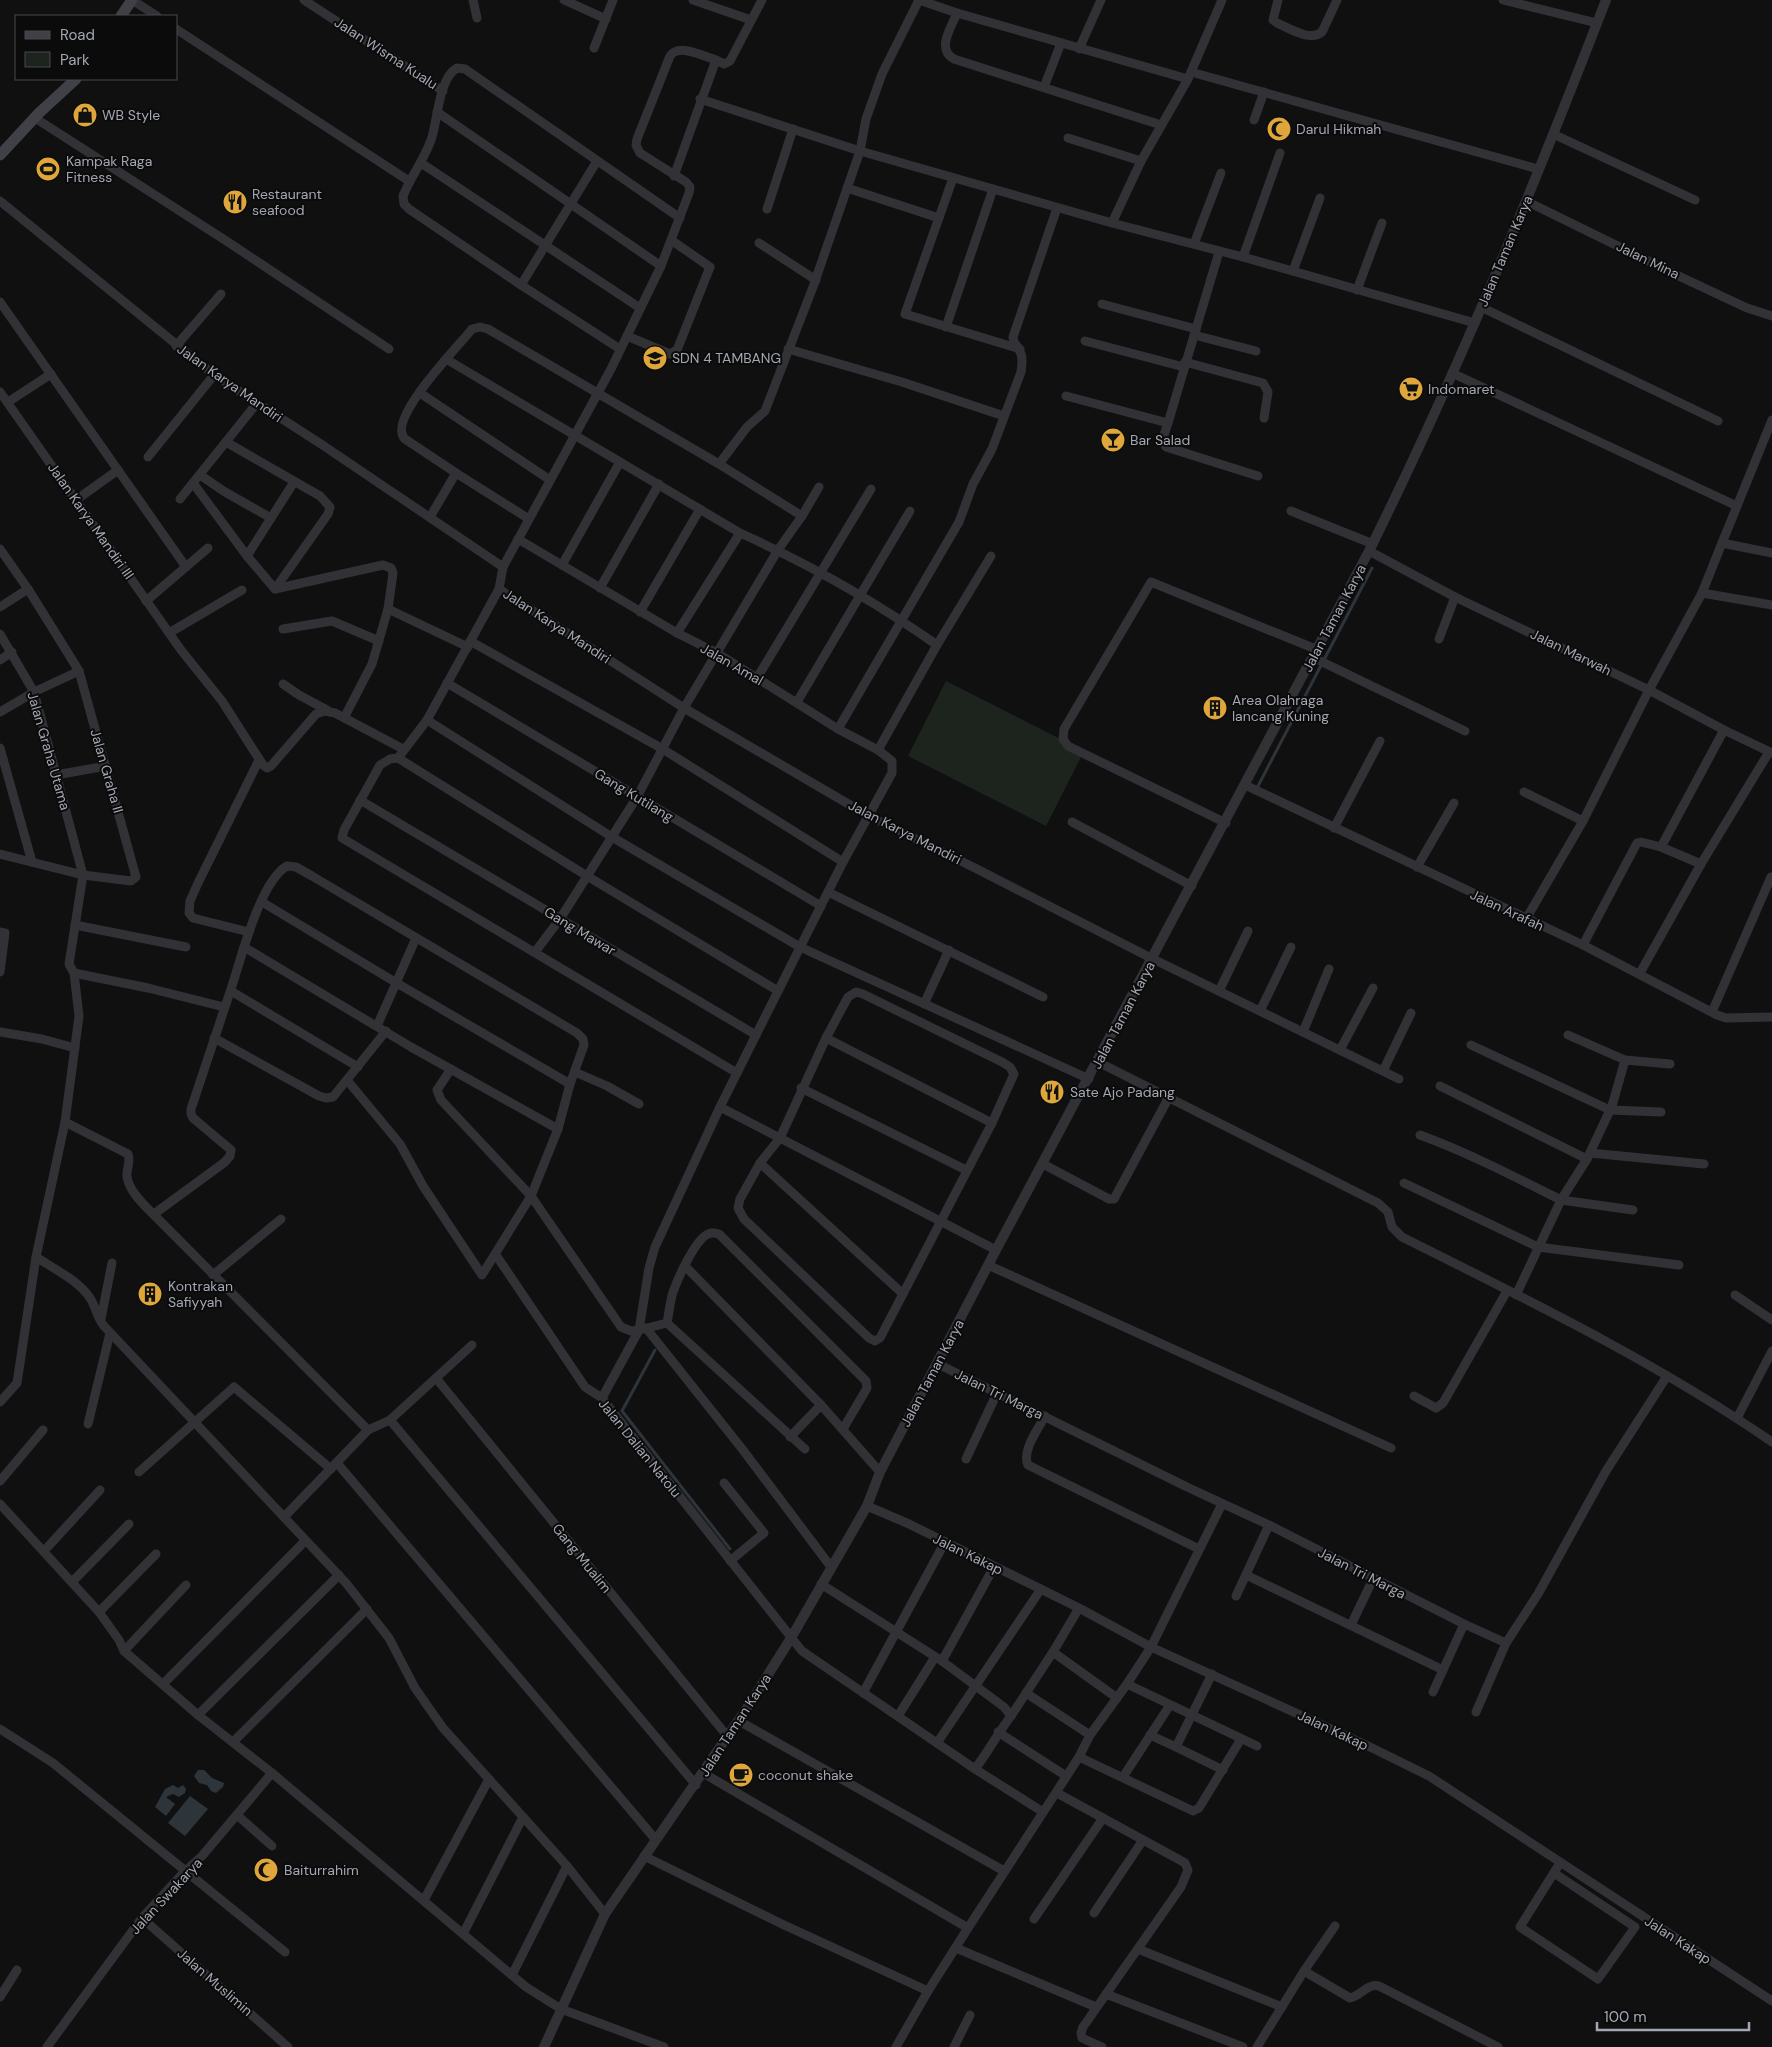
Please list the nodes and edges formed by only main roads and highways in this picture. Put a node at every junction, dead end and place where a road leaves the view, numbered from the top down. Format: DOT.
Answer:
graph roads {
  1 [pos="132,0"];
  2 [pos="122,15"];
  3 [pos="75,80"];
  4 [pos="0,155"];
  1 -- 2 [label="main road"];
  3 -- 4 [label="main road"];
}
